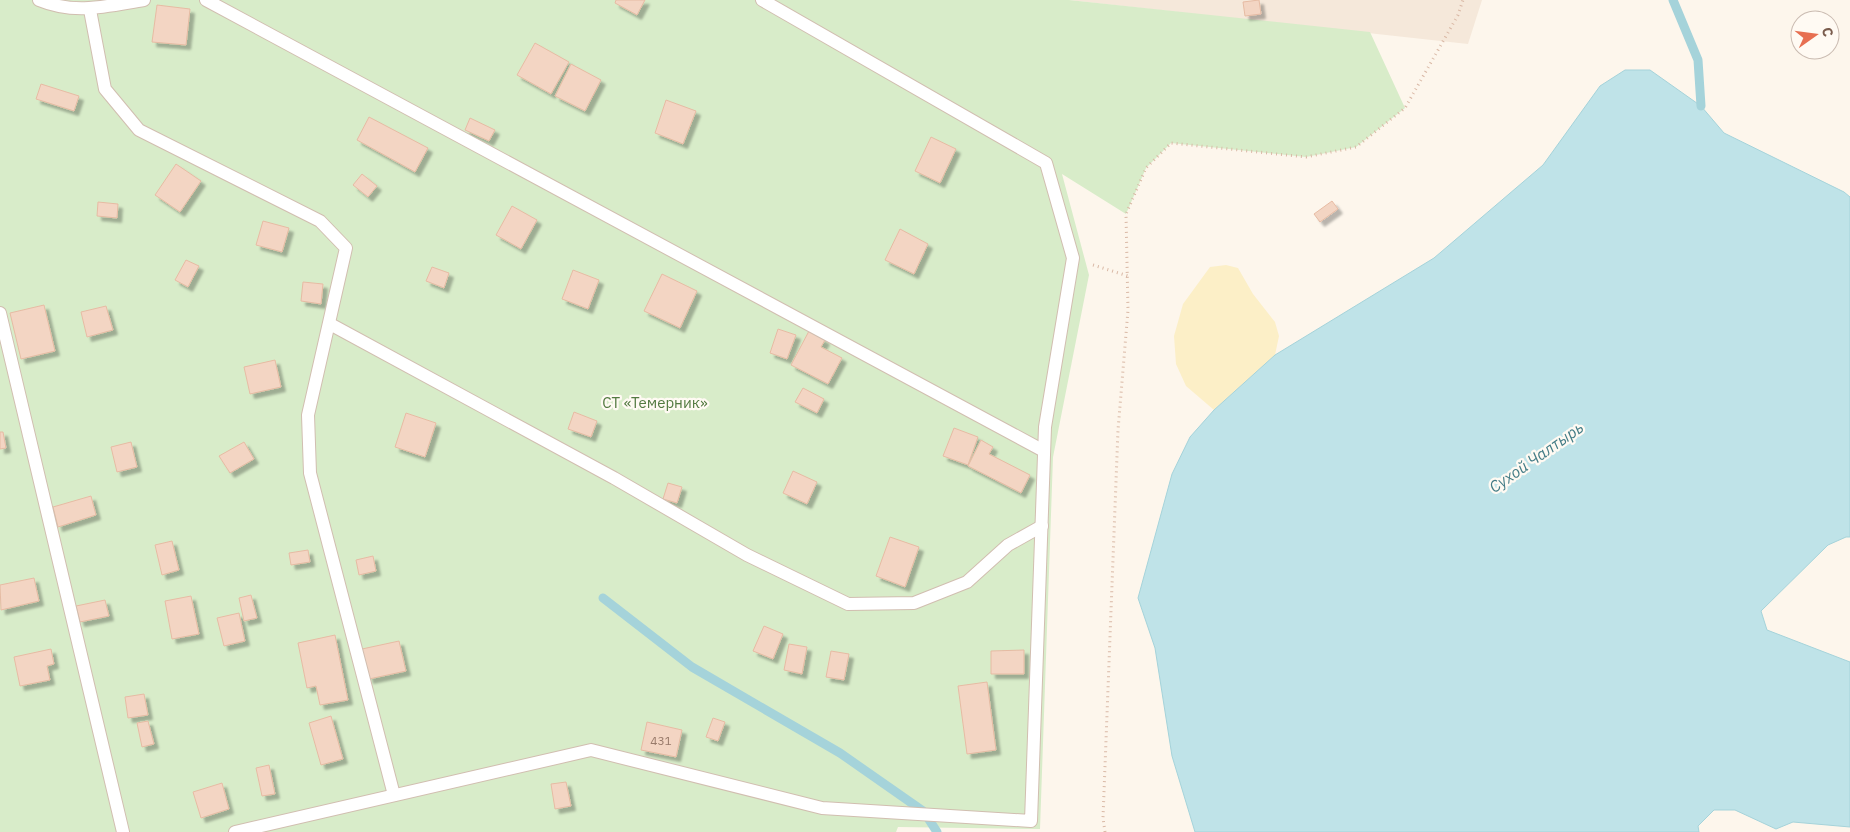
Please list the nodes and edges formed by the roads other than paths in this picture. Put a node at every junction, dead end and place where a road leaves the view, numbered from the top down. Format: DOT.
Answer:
graph roads {
  1 [pos="38,0"];
  2 [pos="144,0"];
  3 [pos="206,0"];
  4 [pos="762,0"];
  5 [pos="90,10"];
  6 [pos="0,313"];
  7 [pos="330,324"];
  8 [pos="1044,451"];
  9 [pos="1042,526"];
  10 [pos="394,795"];
  11 [pos="123,832"];
  12 [pos="235,832"];
  1 -- 5 [label="lane"];
  2 -- 5 [label="lane"];
  3 -- 8 [label="lane"];
  4 -- 8 [label="lane"];
  5 -- 7 [label="lane"];
  6 -- 11 [label="lane"];
  7 -- 9 [label="lane"];
  7 -- 10 [label="lane"];
  8 -- 9 [label="lane"];
  9 -- 10 [label="lane"];
  10 -- 12 [label="lane"];
}
